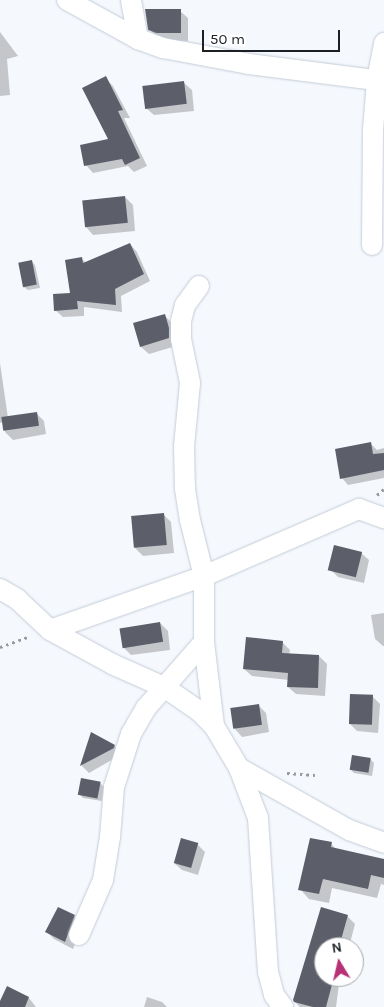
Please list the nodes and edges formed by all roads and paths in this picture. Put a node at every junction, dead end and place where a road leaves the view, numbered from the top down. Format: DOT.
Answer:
graph roads {
  1 [pos="67,0"];
  2 [pos="131,0"];
  3 [pos="138,39"];
  4 [pos="384,42"];
  5 [pos="381,80"];
  6 [pos="372,245"];
  7 [pos="199,286"];
  8 [pos="384,518"];
  9 [pos="204,576"];
  10 [pos="0,589"];
  11 [pos="50,630"];
  12 [pos="204,642"];
  13 [pos="0,646"];
  14 [pos="164,688"];
  15 [pos="214,726"];
  16 [pos="239,768"];
  17 [pos="384,843"];
  18 [pos="78,934"];
  19 [pos="283,1007"];
  1 -- 3 [label="street"];
  2 -- 3 [label="street"];
  3 -- 5 [label="street"];
  4 -- 5 [label="street"];
  5 -- 6 [label="street"];
  7 -- 9 [label="street"];
  8 -- 9 [label="street"];
  9 -- 11 [label="street"];
  9 -- 12 [label="street"];
  10 -- 11 [label="street"];
  11 -- 13 [label="path"];
  11 -- 14 [label="street"];
  12 -- 14 [label="street"];
  12 -- 15 [label="street"];
  14 -- 15 [label="street"];
  14 -- 18 [label="street"];
  15 -- 16 [label="street"];
  16 -- 17 [label="street"];
  16 -- 19 [label="street"];
}
